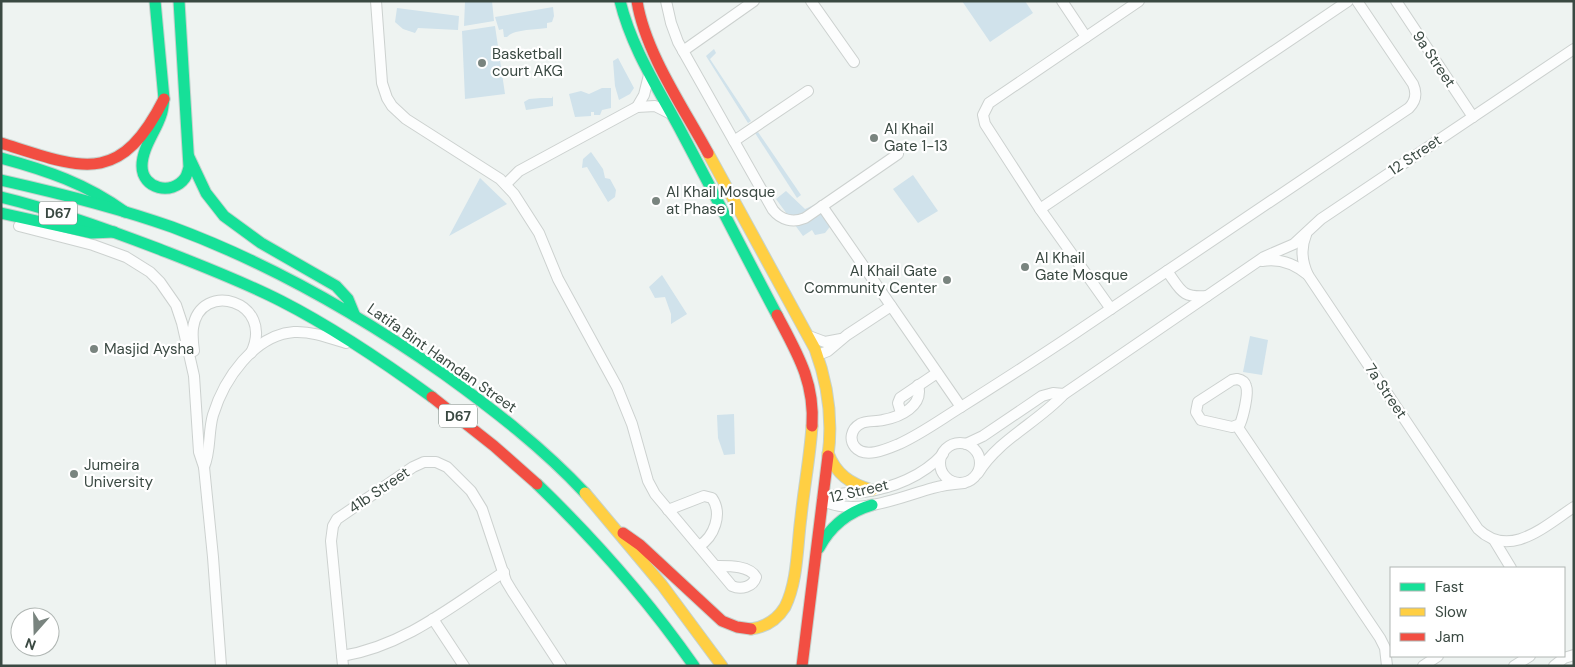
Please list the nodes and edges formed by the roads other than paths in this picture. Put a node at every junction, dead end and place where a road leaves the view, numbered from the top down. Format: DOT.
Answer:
graph roads {
  1 [pos="155,1"];
  2 [pos="179,1"];
  3 [pos="376,1"];
  4 [pos="620,1"];
  5 [pos="637,1"];
  6 [pos="666,1"];
  7 [pos="754,1"];
  8 [pos="811,1"];
  9 [pos="1062,1"];
  10 [pos="1139,1"];
  11 [pos="1348,1"];
  12 [pos="1357,1"];
  13 [pos="1396,1"];
  14 [pos="1086,37"];
  15 [pos="1574,49"];
  16 [pos="683,51"];
  17 [pos="854,62"];
  18 [pos="649,75"];
  19 [pos="808,91"];
  20 [pos="164,99"];
  21 [pos="637,107"];
  22 [pos="671,114"];
  23 [pos="1473,117"];
  24 [pos="734,141"];
  25 [pos="1,143"];
  26 [pos="898,154"];
  27 [pos="189,157"];
  28 [pos="1,158"];
  29 [pos="1,180"];
  30 [pos="506,184"];
  31 [pos="1,197"];
  32 [pos="822,206"];
  33 [pos="1040,210"];
  34 [pos="1,212"];
  35 [pos="125,212"];
  36 [pos="1,222"];
  37 [pos="114,232"];
  38 [pos="1307,232"];
  39 [pos="1258,262"];
  40 [pos="1167,271"];
  41 [pos="1308,275"];
  42 [pos="1210,295"];
  43 [pos="890,306"];
  44 [pos="1110,309"];
  45 [pos="355,316"];
  46 [pos="785,329"];
  47 [pos="809,336"];
  48 [pos="842,339"];
  49 [pos="360,346"];
  50 [pos="818,355"];
  51 [pos="249,356"];
  52 [pos="193,369"];
  53 [pos="937,373"];
  54 [pos="918,385"];
  55 [pos="1064,394"];
  56 [pos="961,407"];
  57 [pos="813,409"];
  58 [pos="902,414"];
  59 [pos="1238,426"];
  60 [pos="966,444"];
  61 [pos="828,453"];
  62 [pos="943,454"];
  63 [pos="204,467"];
  64 [pos="978,473"];
  65 [pos="964,483"];
  66 [pos="872,490"];
  67 [pos="822,500"];
  68 [pos="872,505"];
  69 [pos="1574,507"];
  70 [pos="668,510"];
  71 [pos="617,529"];
  72 [pos="1494,540"];
  73 [pos="699,546"];
  74 [pos="815,560"];
  75 [pos="715,566"];
  76 [pos="1510,567"];
  77 [pos="504,572"];
  78 [pos="776,618"];
  79 [pos="433,619"];
  80 [pos="1436,657"];
  81 [pos="1528,657"];
  82 [pos="1568,657"];
  83 [pos="342,661"];
  84 [pos="221,666"];
  85 [pos="464,666"];
  86 [pos="561,666"];
  87 [pos="694,666"];
  88 [pos="722,666"];
  89 [pos="802,666"];
  90 [pos="1387,666"];
  91 [pos="1423,666"];
  92 [pos="1514,666"];
  93 [pos="1554,666"];
  1 -- 20 [label="main road"];
  2 -- 27 [label="main road"];
  3 -- 30 [label="street"];
  4 -- 18 [label="main road"];
  5 -- 47 [label="main road"];
  6 -- 16 [label="street"];
  7 -- 16 [label="street"];
  8 -- 17 [label="street"];
  9 -- 14 [label="street"];
  10 -- 14 [label="street"];
  11 -- 33 [label="street"];
  12 -- 40 [label="street"];
  13 -- 23 [label="street, 9a Street"];
  14 -- 33 [label="street"];
  15 -- 23 [label="street, 12 Street"];
  16 -- 24 [label="street"];
  18 -- 21 [label="street"];
  18 -- 22 [label="main road"];
  19 -- 24 [label="street"];
  20 -- 25 [label="main road"];
  20 -- 27 [label="main road"];
  21 -- 22 [label="street"];
  21 -- 30 [label="street"];
  22 -- 46 [label="main road"];
  23 -- 38 [label="street, 12 Street"];
  24 -- 32 [label="street"];
  26 -- 32 [label="street"];
  27 -- 45 [label="main road"];
  28 -- 35 [label="main road"];
  29 -- 35 [label="main road, Latifa Bint Hamdan Street / D67"];
  30 -- 70 [label="street"];
  31 -- 37 [label="main road, D67"];
  32 -- 43 [label="street"];
  33 -- 44 [label="street"];
  34 -- 37 [label="main road"];
  35 -- 45 [label="main road, Latifa Bint Hamdan Street / D67"];
  36 -- 52 [label="street"];
  37 -- 49 [label="main road, D67"];
  38 -- 39 [label="street, 12 Street"];
  38 -- 41 [label="street, 7a Street"];
  39 -- 41 [label="street"];
  39 -- 42 [label="street, 12 Street"];
  40 -- 42 [label="street"];
  40 -- 44 [label="street"];
  41 -- 72 [label="street, 7a Street"];
  42 -- 55 [label="street, 12 Street"];
  43 -- 48 [label="street"];
  43 -- 53 [label="street"];
  44 -- 56 [label="street"];
  45 -- 71 [label="main road, Latifa Bint Hamdan Street / D67"];
  46 -- 50 [label="main road"];
  46 -- 57 [label="main road"];
  47 -- 48 [label="street"];
  47 -- 50 [label="main road"];
  48 -- 50 [label="street"];
  49 -- 51 [label="street"];
  49 -- 87 [label="main road, D67"];
  50 -- 61 [label="main road"];
  51 -- 52 [label="street"];
  51 -- 63 [label="street"];
  52 -- 63 [label="street"];
  53 -- 54 [label="street"];
  53 -- 56 [label="street"];
  54 -- 58 [label="street"];
  54 -- 58 [label="street"];
  55 -- 60 [label="street, 12 Street"];
  55 -- 64 [label="street, 12 Street"];
  56 -- 58 [label="street"];
  57 -- 67 [label="main road"];
  57 -- 78 [label="main road"];
  59 -- 59 [label="street"];
  59 -- 90 [label="street"];
  60 -- 62 [label="street"];
  60 -- 64 [label="street"];
  61 -- 66 [label="main road"];
  61 -- 67 [label="main road"];
  62 -- 65 [label="street"];
  62 -- 66 [label="street, 12 Street"];
  63 -- 84 [label="street"];
  64 -- 65 [label="street"];
  65 -- 68 [label="street, 12 Street"];
  66 -- 67 [label="street, 12 Street"];
  67 -- 68 [label="street, 12 Street"];
  67 -- 74 [label="main road"];
  67 -- 78 [label="main road"];
  68 -- 74 [label="main road"];
  69 -- 72 [label="street"];
  70 -- 73 [label="street"];
  70 -- 73 [label="street"];
  71 -- 78 [label="main road"];
  71 -- 88 [label="main road, Latifa Bint Hamdan Street / D67"];
  72 -- 76 [label="street, 7a Street"];
  73 -- 75 [label="street"];
  74 -- 89 [label="main road"];
  77 -- 79 [label="street"];
  77 -- 83 [label="street, 41b Street"];
  77 -- 86 [label="street"];
  79 -- 83 [label="street"];
  79 -- 85 [label="street"];
  80 -- 91 [label="street"];
  81 -- 92 [label="street"];
  82 -- 93 [label="street"];
}
